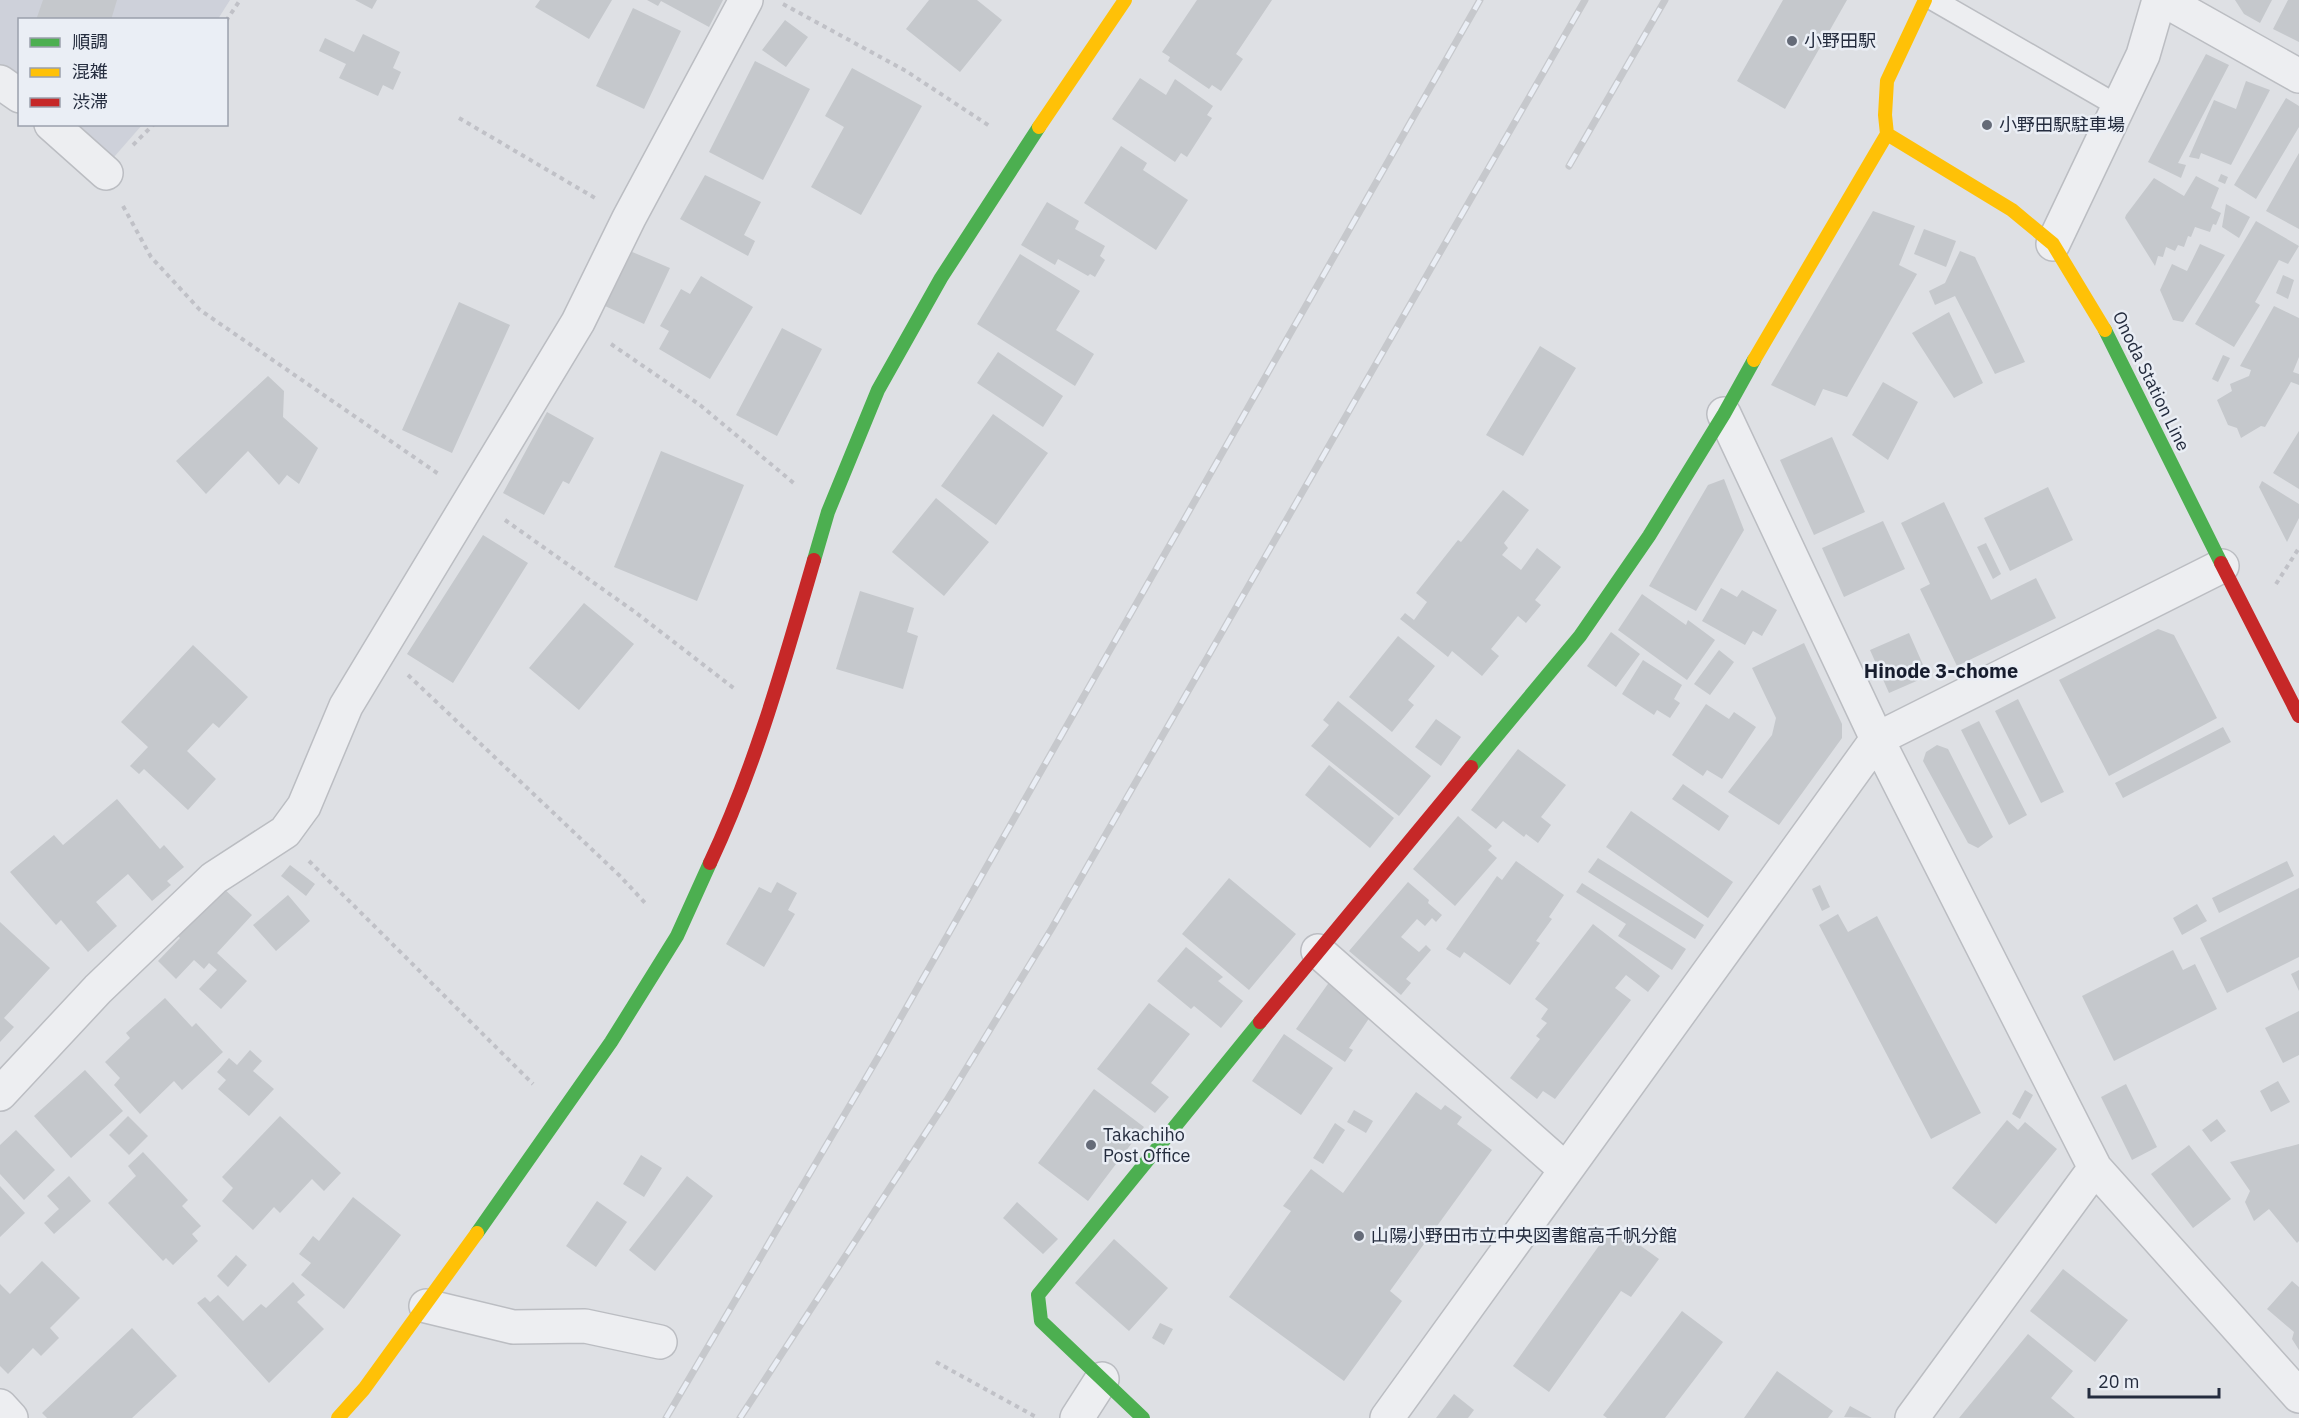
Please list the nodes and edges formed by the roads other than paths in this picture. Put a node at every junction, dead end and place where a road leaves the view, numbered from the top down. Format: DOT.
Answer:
graph roads {
  1 [pos="746,0"];
  2 [pos="1125,0"];
  3 [pos="1925,0"];
  4 [pos="1934,0"];
  5 [pos="2159,0"];
  6 [pos="2164,0"];
  7 [pos="2299,76"];
  8 [pos="0,82"];
  9 [pos="18,95"];
  10 [pos="2118,106"];
  11 [pos="53,126"];
  12 [pos="1887,134"];
  13 [pos="106,173"];
  14 [pos="2053,244"];
  15 [pos="1724,414"];
  16 [pos="2222,566"];
  17 [pos="2299,716"];
  18 [pos="1877,739"];
  19 [pos="1318,951"];
  20 [pos="0,1094"];
  21 [pos="2094,1168"];
  22 [pos="1565,1169"];
  23 [pos="426,1306"];
  24 [pos="660,1342"];
  25 [pos="1101,1379"];
  26 [pos="2299,1396"];
  27 [pos="0,1406"];
  28 [pos="11,1418"];
  29 [pos="338,1418"];
  30 [pos="1077,1418"];
  31 [pos="1143,1418"];
  32 [pos="1387,1418"];
  33 [pos="1912,1418"];
  1 -- 20 [label="street"];
  2 -- 23 [label="street"];
  3 -- 12 [label="street"];
  4 -- 10 [label="lane"];
  5 -- 10 [label="street"];
  6 -- 7 [label="street"];
  8 -- 9 [label="street"];
  10 -- 14 [label="street"];
  11 -- 13 [label="street"];
  12 -- 14 [label="street, Onoda Station Line"];
  12 -- 15 [label="street"];
  14 -- 16 [label="street, Onoda Station Line"];
  15 -- 18 [label="street"];
  15 -- 19 [label="street"];
  16 -- 17 [label="street, Onoda Station Line"];
  16 -- 18 [label="street"];
  18 -- 21 [label="street"];
  18 -- 22 [label="street"];
  19 -- 22 [label="street"];
  19 -- 25 [label="street"];
  21 -- 26 [label="street"];
  21 -- 33 [label="street"];
  22 -- 32 [label="street"];
  23 -- 24 [label="street"];
  23 -- 29 [label="street"];
  25 -- 30 [label="street"];
  25 -- 31 [label="street"];
  27 -- 28 [label="street"];
}
